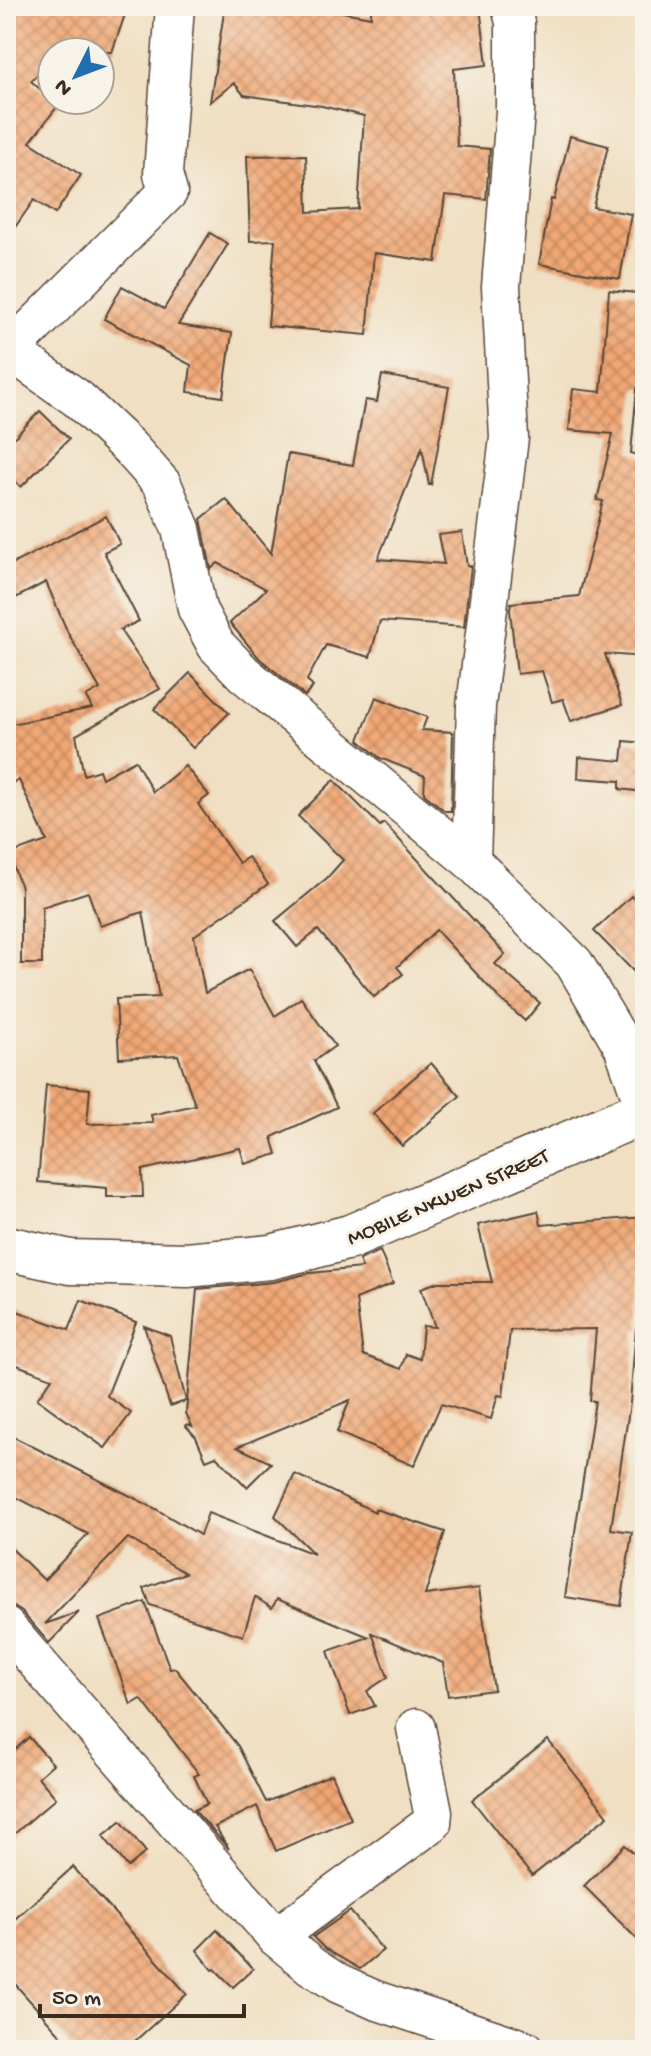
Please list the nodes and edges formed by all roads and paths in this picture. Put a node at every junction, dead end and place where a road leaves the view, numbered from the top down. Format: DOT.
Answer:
graph roads {
  1 [pos="175,6"];
  2 [pos="511,6"];
  3 [pos="8,349"];
  4 [pos="471,861"];
  5 [pos="645,1110"];
  6 [pos="6,1248"];
  7 [pos="6,1627"];
  8 [pos="416,1728"];
  9 [pos="276,1937"];
  10 [pos="526,2050"];
  1 -- 3 [label="street"];
  2 -- 4 [label="street"];
  3 -- 4 [label="street"];
  4 -- 5 [label="street"];
  5 -- 6 [label="highway, MOBILE NKWEN STREET"];
  7 -- 9 [label="street"];
  8 -- 9 [label="street"];
  9 -- 10 [label="street"];
}
